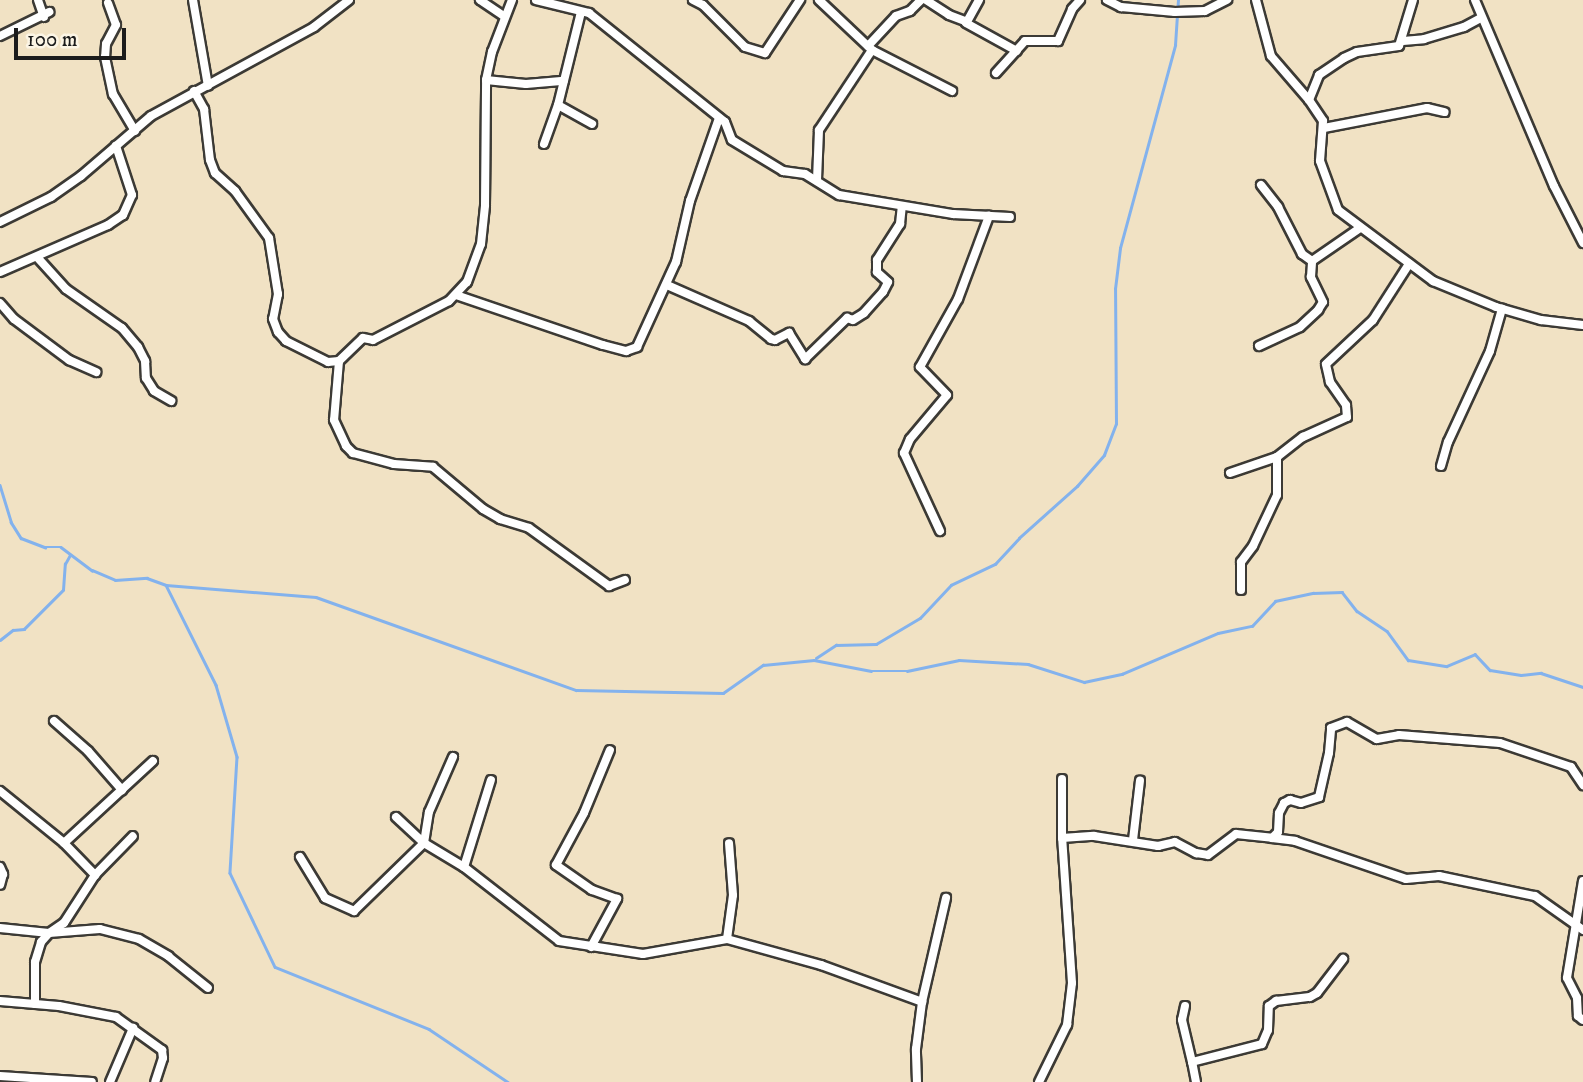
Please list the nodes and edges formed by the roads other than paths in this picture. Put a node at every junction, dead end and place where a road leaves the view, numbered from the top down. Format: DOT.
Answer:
graph roads {
  1 [pos="38,0"];
  2 [pos="193,0"];
  3 [pos="349,0"];
  4 [pos="480,0"];
  5 [pos="512,0"];
  6 [pos="536,0"];
  7 [pos="693,0"];
  8 [pos="800,0"];
  9 [pos="819,0"];
  10 [pos="924,0"];
  11 [pos="979,0"];
  12 [pos="1080,0"];
  13 [pos="1107,0"];
  14 [pos="1227,0"];
  15 [pos="1256,0"];
  16 [pos="1413,0"];
  17 [pos="1475,0"];
  18 [pos="108,4"];
  19 [pos="581,12"];
  20 [pos="505,17"];
  21 [pos="1481,18"];
  22 [pos="965,21"];
  23 [pos="0,36"];
  24 [pos="1403,41"];
  25 [pos="870,48"];
  26 [pos="1017,51"];
  27 [pos="996,73"];
  28 [pos="486,80"];
  29 [pos="564,81"];
  30 [pos="208,86"];
  31 [pos="194,91"];
  32 [pos="952,91"];
  33 [pos="1309,100"];
  34 [pos="558,105"];
  35 [pos="1445,112"];
  36 [pos="719,118"];
  37 [pos="592,124"];
  38 [pos="1324,128"];
  39 [pos="135,131"];
  40 [pos="544,144"];
  41 [pos="116,146"];
  42 [pos="817,180"];
  43 [pos="1261,185"];
  44 [pos="902,206"];
  45 [pos="989,216"];
  46 [pos="1010,217"];
  47 [pos="0,222"];
  48 [pos="1360,228"];
  49 [pos="1583,243"];
  50 [pos="37,257"];
  51 [pos="1312,261"];
  52 [pos="1409,264"];
  53 [pos="0,272"];
  54 [pos="667,285"];
  55 [pos="456,295"];
  56 [pos="0,303"];
  57 [pos="1502,309"];
  58 [pos="1583,325"];
  59 [pos="1259,346"];
  60 [pos="339,362"];
  61 [pos="96,372"];
  62 [pos="171,401"];
  63 [pos="1277,457"];
  64 [pos="1441,466"];
  65 [pos="1230,473"];
  66 [pos="940,531"];
  67 [pos="625,580"];
  68 [pos="1241,590"];
  69 [pos="54,721"];
  70 [pos="610,750"];
  71 [pos="453,757"];
  72 [pos="153,761"];
  73 [pos="1062,779"];
  74 [pos="491,780"];
  75 [pos="1140,780"];
  76 [pos="1583,785"];
  77 [pos="122,790"];
  78 [pos="0,791"];
  79 [pos="396,817"];
  80 [pos="134,836"];
  81 [pos="1062,838"];
  82 [pos="1272,838"];
  83 [pos="1133,840"];
  84 [pos="65,843"];
  85 [pos="424,843"];
  86 [pos="729,843"];
  87 [pos="300,857"];
  88 [pos="0,867"];
  89 [pos="464,867"];
  90 [pos="95,875"];
  91 [pos="1583,881"];
  92 [pos="0,885"];
  93 [pos="946,898"];
  94 [pos="1579,927"];
  95 [pos="0,928"];
  96 [pos="49,933"];
  97 [pos="727,939"];
  98 [pos="591,947"];
  99 [pos="1343,959"];
  100 [pos="208,988"];
  101 [pos="0,1001"];
  102 [pos="922,1002"];
  103 [pos="35,1004"];
  104 [pos="1185,1006"];
  105 [pos="1583,1020"];
  106 [pos="133,1028"];
  107 [pos="1192,1062"];
  108 [pos="0,1076"];
  109 [pos="92,1082"];
  110 [pos="110,1082"];
  111 [pos="156,1082"];
  112 [pos="917,1082"];
  113 [pos="1039,1082"];
  114 [pos="1196,1082"];
  1 -- 23 [label="street"];
  2 -- 30 [label="street"];
  3 -- 30 [label="street"];
  4 -- 20 [label="street"];
  5 -- 20 [label="street"];
  6 -- 19 [label="street"];
  7 -- 8 [label="street"];
  9 -- 25 [label="street"];
  10 -- 22 [label="street"];
  10 -- 25 [label="street"];
  11 -- 22 [label="street"];
  12 -- 26 [label="street"];
  13 -- 14 [label="street"];
  15 -- 33 [label="street"];
  16 -- 24 [label="street"];
  17 -- 21 [label="street"];
  18 -- 39 [label="street"];
  19 -- 29 [label="street"];
  19 -- 36 [label="street"];
  20 -- 28 [label="street"];
  21 -- 24 [label="street"];
  21 -- 49 [label="street"];
  22 -- 26 [label="street"];
  24 -- 33 [label="street"];
  25 -- 32 [label="street"];
  25 -- 42 [label="street"];
  26 -- 27 [label="street"];
  28 -- 29 [label="street"];
  28 -- 55 [label="street"];
  29 -- 34 [label="street"];
  30 -- 31 [label="street"];
  31 -- 39 [label="street"];
  31 -- 60 [label="street"];
  33 -- 38 [label="street"];
  34 -- 37 [label="street"];
  34 -- 40 [label="street"];
  35 -- 38 [label="street"];
  36 -- 42 [label="street"];
  36 -- 54 [label="street"];
  38 -- 48 [label="street"];
  39 -- 41 [label="street"];
  41 -- 47 [label="street"];
  41 -- 50 [label="street"];
  42 -- 44 [label="street"];
  43 -- 51 [label="street"];
  44 -- 45 [label="street"];
  44 -- 54 [label="street"];
  45 -- 46 [label="street"];
  45 -- 66 [label="street"];
  48 -- 51 [label="street"];
  48 -- 52 [label="street"];
  50 -- 53 [label="street"];
  50 -- 62 [label="street"];
  51 -- 59 [label="street"];
  52 -- 57 [label="street"];
  52 -- 63 [label="street"];
  54 -- 55 [label="street"];
  55 -- 60 [label="street"];
  56 -- 61 [label="street"];
  57 -- 58 [label="street"];
  57 -- 64 [label="street"];
  60 -- 67 [label="street"];
  63 -- 65 [label="street"];
  63 -- 68 [label="street"];
  69 -- 77 [label="street"];
  70 -- 98 [label="street"];
  71 -- 85 [label="street"];
  72 -- 77 [label="street"];
  73 -- 81 [label="street"];
  74 -- 89 [label="street"];
  75 -- 83 [label="street"];
  76 -- 82 [label="street"];
  77 -- 84 [label="street"];
  78 -- 84 [label="street"];
  79 -- 85 [label="street"];
  80 -- 90 [label="street"];
  81 -- 83 [label="street"];
  81 -- 113 [label="street"];
  82 -- 83 [label="street"];
  82 -- 94 [label="street"];
  84 -- 90 [label="street"];
  85 -- 87 [label="street"];
  85 -- 89 [label="street"];
  86 -- 97 [label="street"];
  88 -- 92 [label="street"];
  89 -- 98 [label="street"];
  90 -- 96 [label="street"];
  91 -- 94 [label="street"];
  93 -- 102 [label="street"];
  94 -- 105 [label="street"];
  95 -- 96 [label="street"];
  96 -- 100 [label="street"];
  96 -- 103 [label="street"];
  97 -- 98 [label="street"];
  97 -- 102 [label="street"];
  99 -- 107 [label="street"];
  101 -- 103 [label="street"];
  102 -- 112 [label="street"];
  103 -- 106 [label="street"];
  104 -- 107 [label="street"];
  106 -- 110 [label="street"];
  106 -- 111 [label="street"];
  107 -- 114 [label="street"];
  108 -- 109 [label="street"];
}
